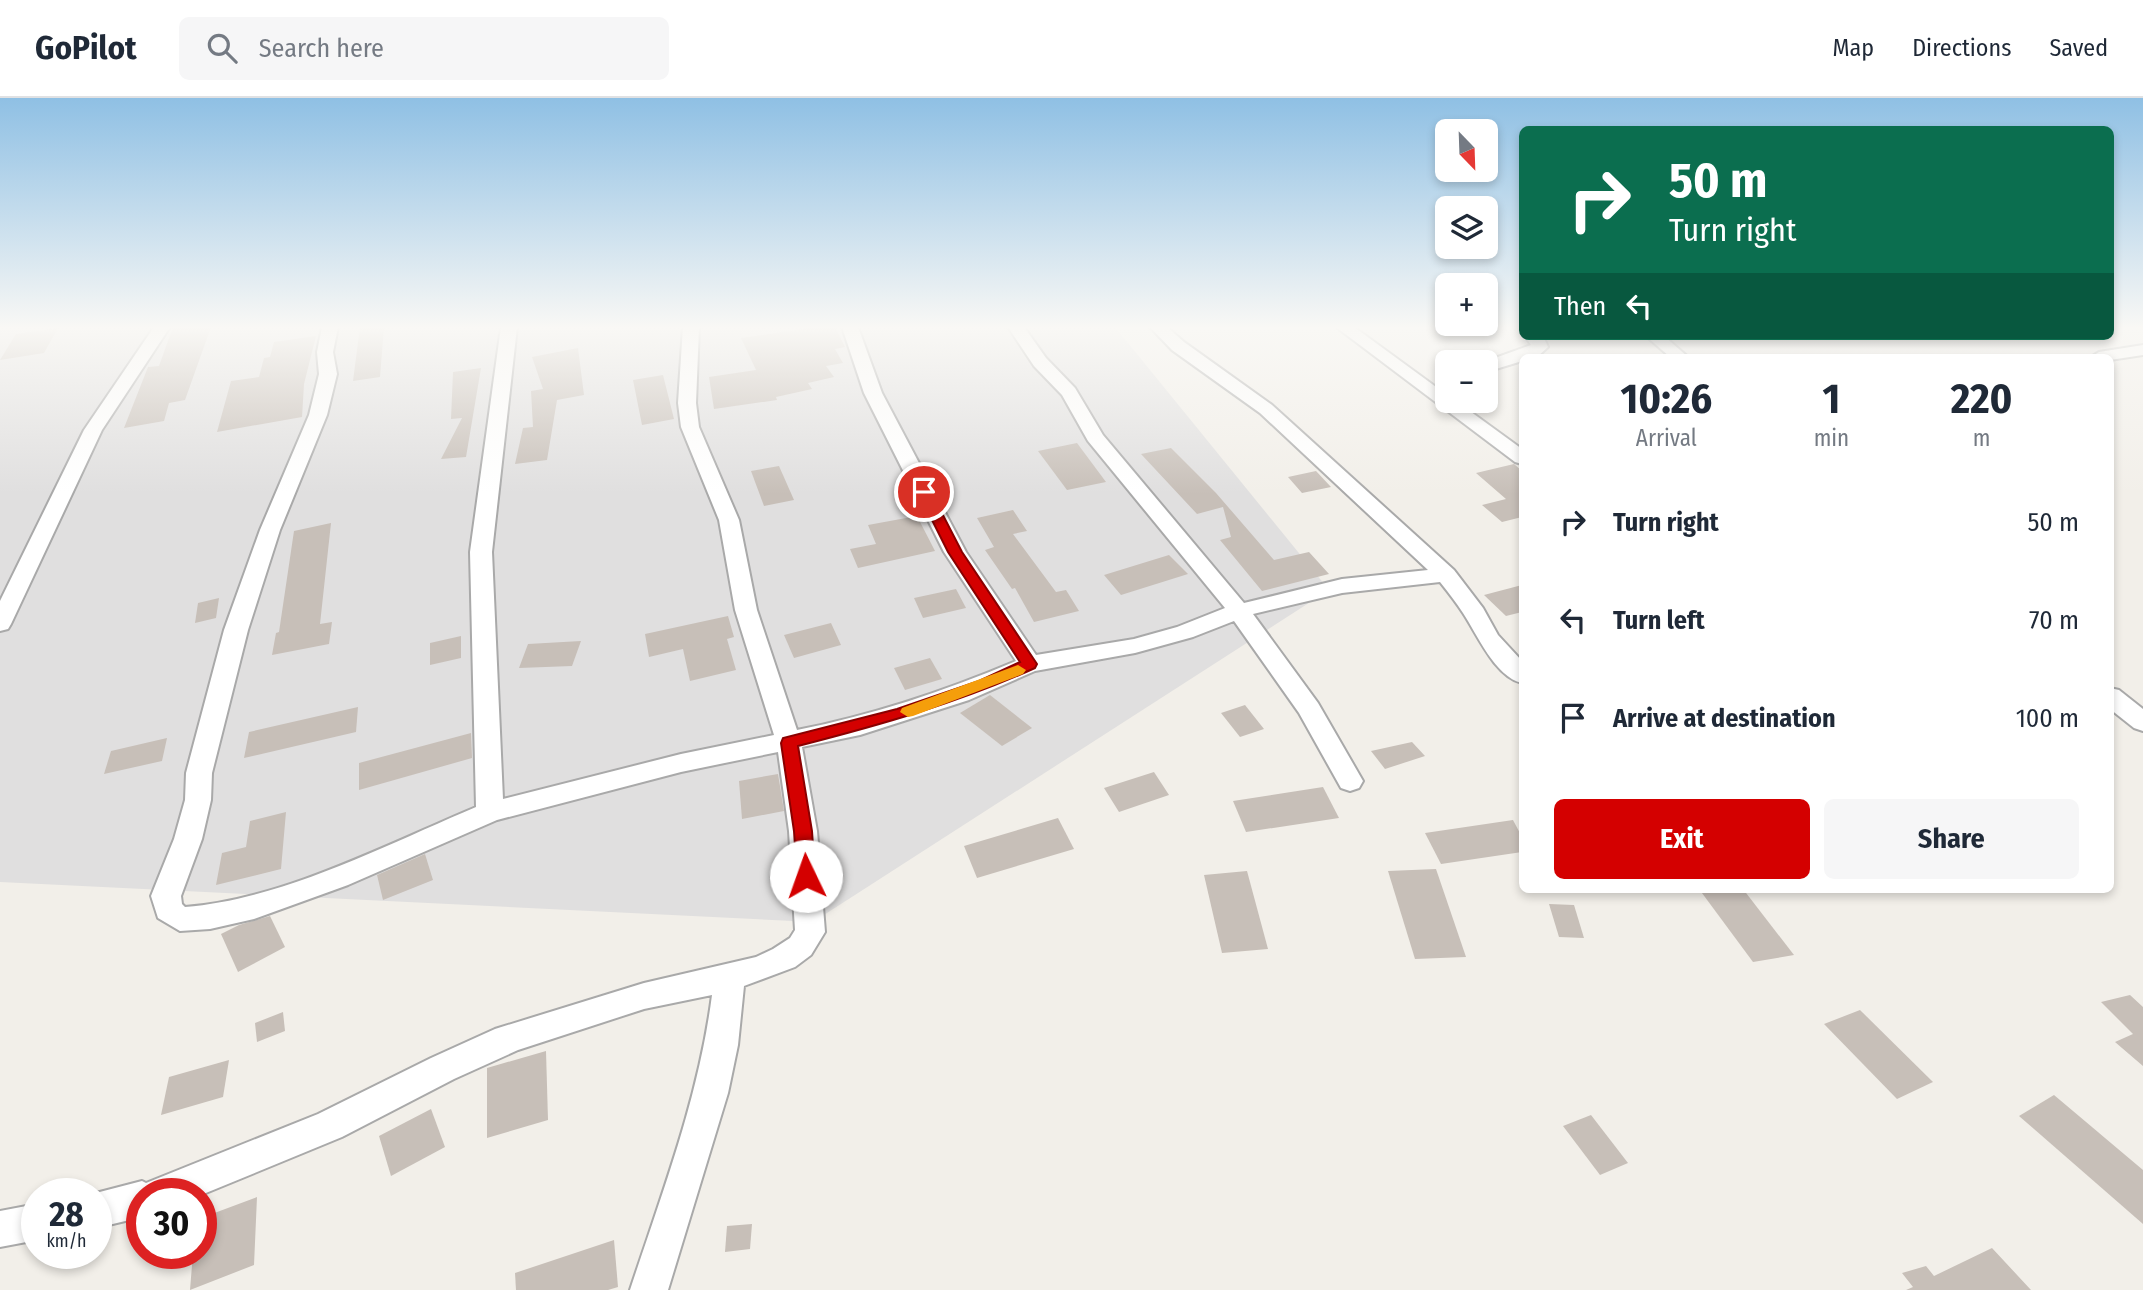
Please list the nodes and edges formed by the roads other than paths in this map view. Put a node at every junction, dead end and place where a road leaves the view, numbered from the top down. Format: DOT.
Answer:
graph roads {
  1 [pos="125,383"];
  2 [pos="326,383"];
  3 [pos="502,383"];
  4 [pos="688,383"];
  5 [pos="869,383"];
  6 [pos="1060,383"];
  7 [pos="1229,383"];
  8 [pos="1418,383"];
  9 [pos="1435,384"];
  10 [pos="1424,387"];
  11 [pos="1519,456"];
  12 [pos="1446,575"];
  13 [pos="1240,611"];
  14 [pos="0,624"];
  15 [pos="1030,664"];
  16 [pos="1519,672"];
  17 [pos="2114,699"];
  18 [pos="2143,722"];
  19 [pos="789,743"];
  20 [pos="1350,781"];
  21 [pos="490,811"];
  22 [pos="730,977"];
  23 [pos="200,1178"];
  24 [pos="21,1225"];
  25 [pos="0,1229"];
  26 [pos="649,1290"];
  1 -- 14 [label="street"];
  2 -- 21 [label="street"];
  3 -- 21 [label="street"];
  4 -- 19 [label="street"];
  5 -- 15 [label="street"];
  6 -- 13 [label="street"];
  7 -- 12 [label="street"];
  8 -- 10 [label="street"];
  9 -- 10 [label="street"];
  10 -- 11 [label="street"];
  12 -- 13 [label="street"];
  12 -- 16 [label="street"];
  13 -- 15 [label="street"];
  13 -- 20 [label="street"];
  15 -- 19 [label="street"];
  17 -- 18 [label="street"];
  19 -- 21 [label="street"];
  19 -- 22 [label="street"];
  22 -- 23 [label="street"];
  22 -- 26 [label="street"];
  24 -- 25 [label="street"];
}
